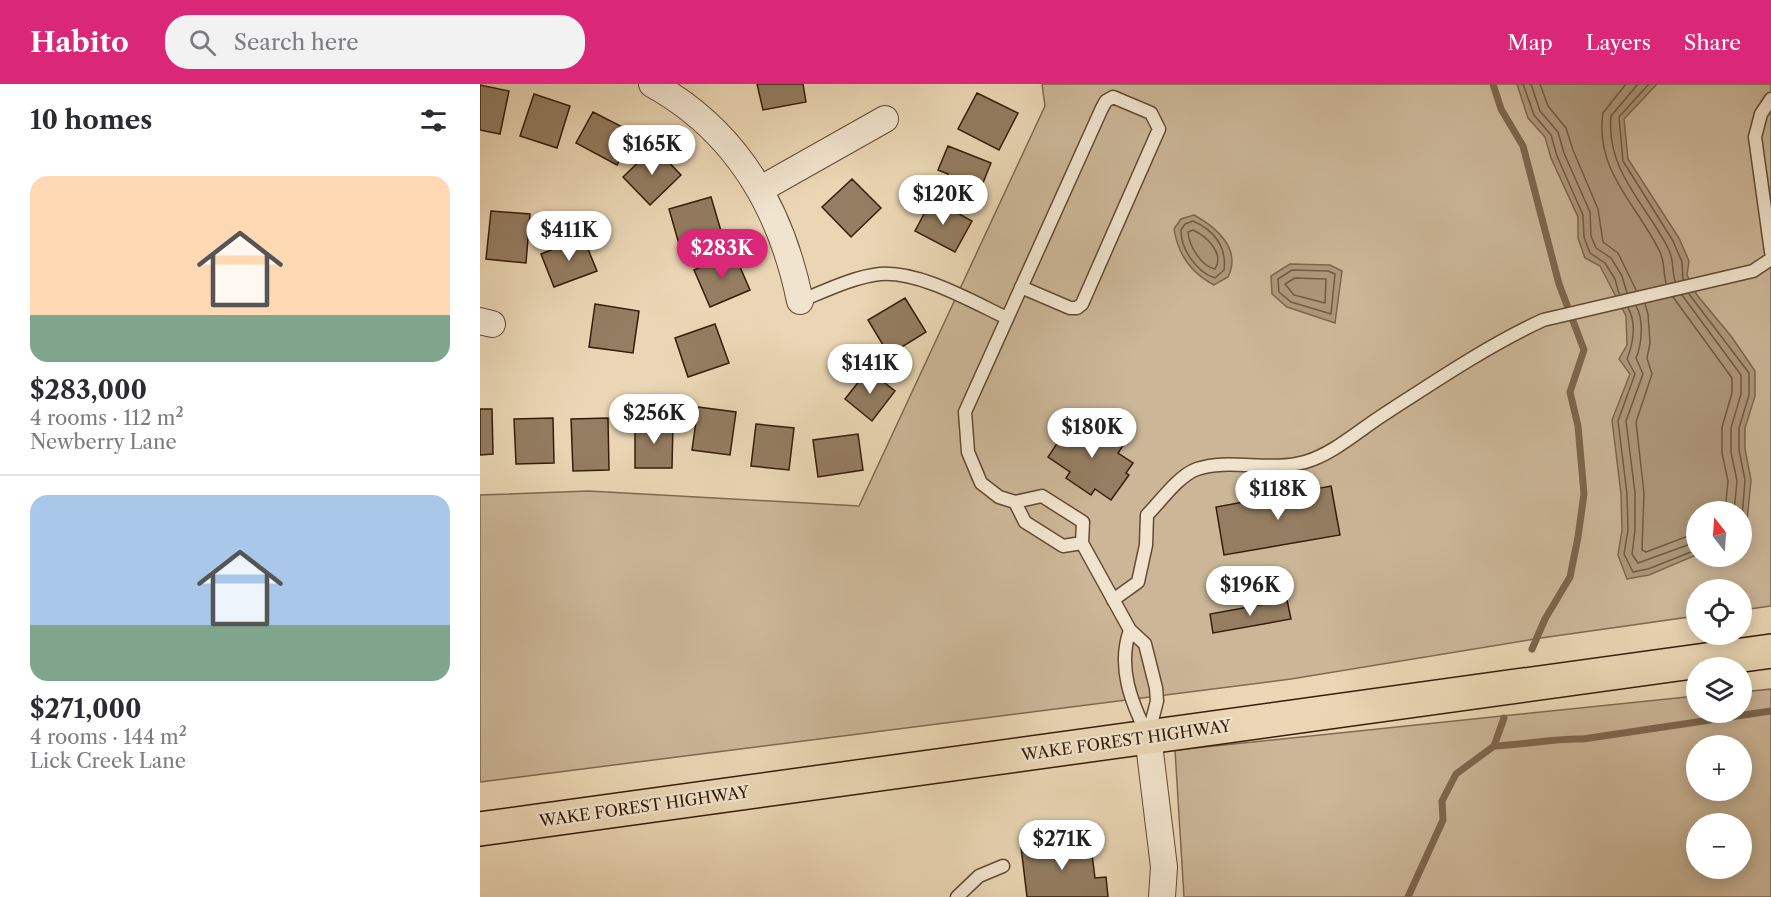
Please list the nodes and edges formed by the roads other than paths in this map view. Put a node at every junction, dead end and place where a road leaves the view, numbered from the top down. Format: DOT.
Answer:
graph roads {
  1 [pos="652,84"];
  2 [pos="1771,99"];
  3 [pos="885,119"];
  4 [pos="761,189"];
  5 [pos="1771,252"];
  6 [pos="1771,259"];
  7 [pos="1021,286"];
  8 [pos="800,301"];
  9 [pos="1007,318"];
  10 [pos="1015,502"];
  11 [pos="1082,543"];
  12 [pos="1113,600"];
  13 [pos="1130,630"];
  14 [pos="1771,651"];
  15 [pos="1148,736"];
  16 [pos="480,829"];
  17 [pos="1003,866"];
  18 [pos="957,897"];
  19 [pos="1162,897"];
  1 -- 4 [label="street"];
  2 -- 5 [label="lane"];
  3 -- 4 [label="street"];
  4 -- 8 [label="street"];
  6 -- 12 [label="lane"];
  7 -- 7 [label="lane"];
  7 -- 9 [label="lane"];
  8 -- 9 [label="lane"];
  9 -- 10 [label="lane"];
  10 -- 11 [label="lane"];
  10 -- 11 [label="lane"];
  11 -- 12 [label="lane"];
  12 -- 13 [label="lane"];
  13 -- 15 [label="lane"];
  13 -- 15 [label="lane"];
  14 -- 15 [label="highway, WAKE FOREST HIGHWAY"];
  15 -- 16 [label="highway, WAKE FOREST HIGHWAY"];
  15 -- 19 [label="street"];
  17 -- 18 [label="lane"];
}
